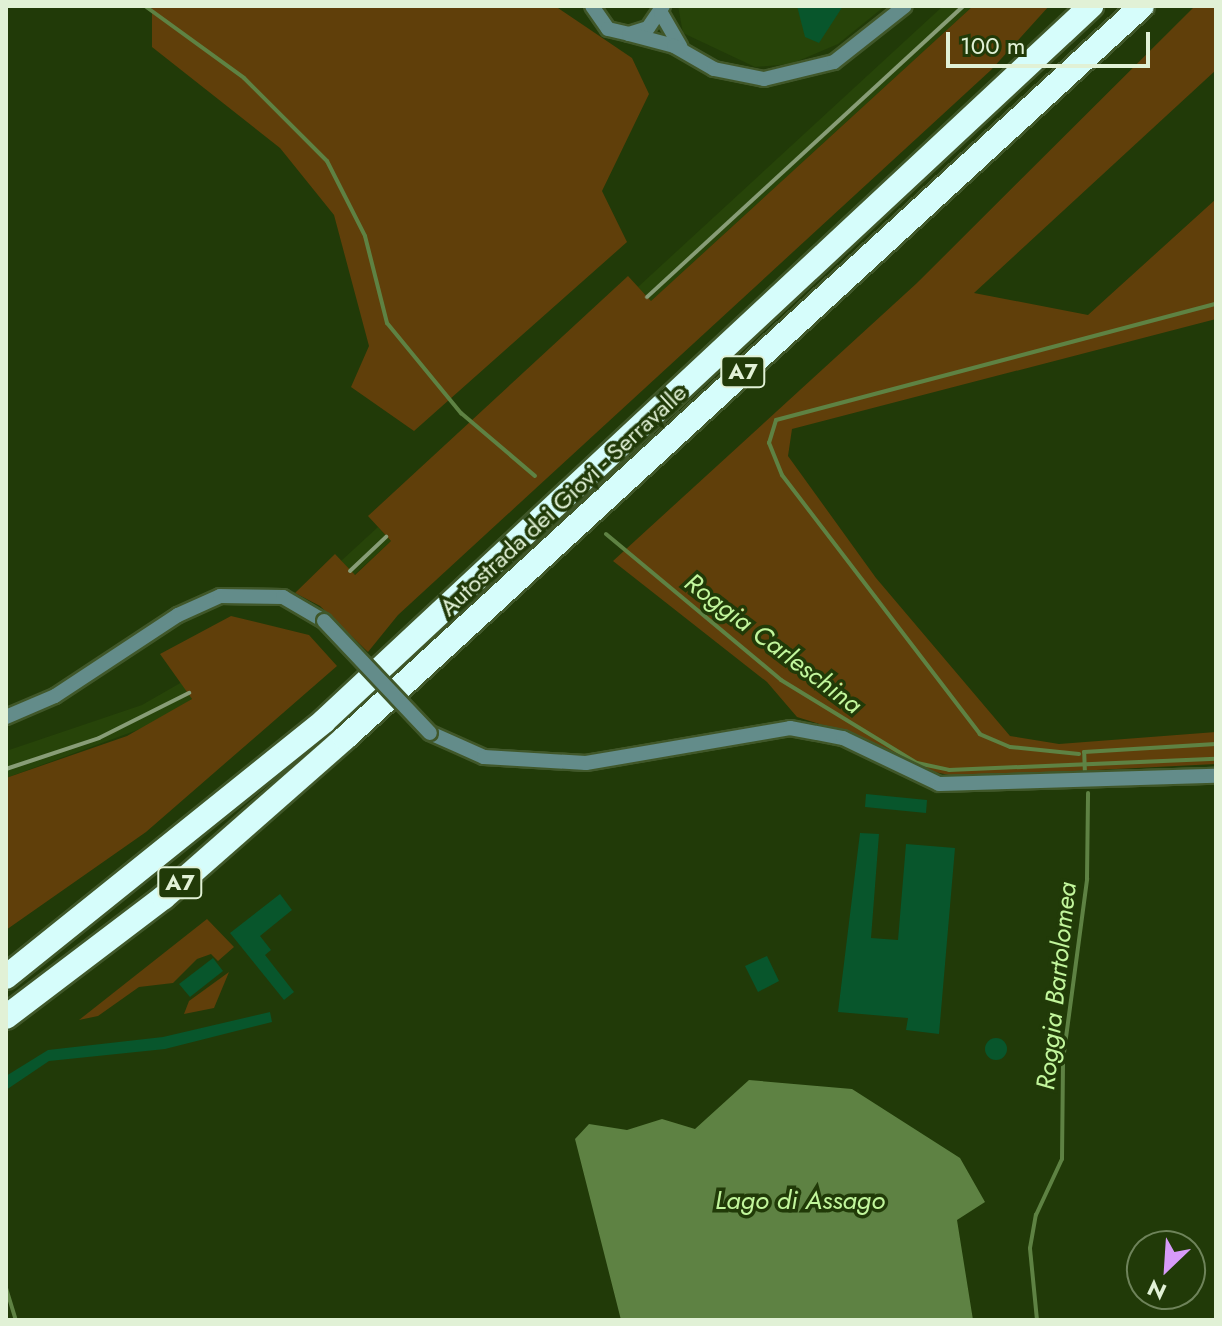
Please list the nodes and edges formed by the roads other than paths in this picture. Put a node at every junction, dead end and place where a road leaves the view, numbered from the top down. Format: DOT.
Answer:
graph roads {
  1 [pos="592,6"];
  2 [pos="905,6"];
  3 [pos="1091,6"];
  4 [pos="1142,6"];
  5 [pos="662,9"];
  6 [pos="629,34"];
  7 [pos="694,58"];
  8 [pos="6,717"];
  9 [pos="1216,776"];
  10 [pos="6,977"];
  11 [pos="6,1017"];
  1 -- 6 [label="street"];
  2 -- 7 [label="street"];
  3 -- 10 [label="highway, Autostrada dei Giovi - Serravalle / A7"];
  4 -- 11 [label="highway, Autostrada dei Giovi - Serravalle / A7"];
  5 -- 6 [label="street"];
  5 -- 7 [label="street"];
  6 -- 7 [label="street"];
  8 -- 9 [label="street, bridge"];
}
